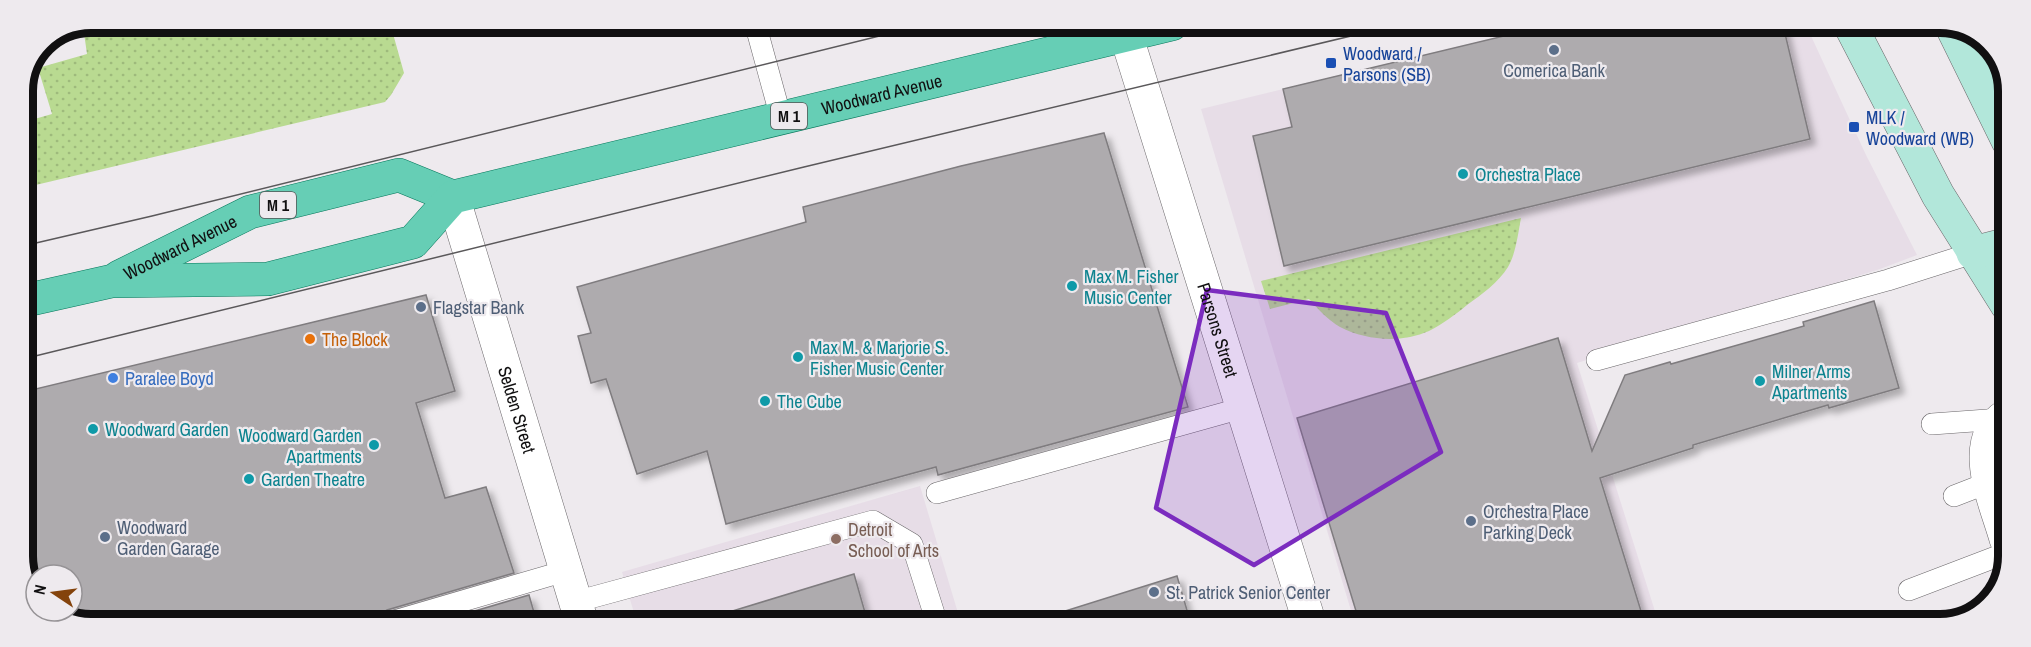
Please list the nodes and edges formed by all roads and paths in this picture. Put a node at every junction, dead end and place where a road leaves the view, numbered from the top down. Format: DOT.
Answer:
graph roads {
  1 [pos="758,33"];
  2 [pos="1134,33"];
  3 [pos="1854,33"];
  4 [pos="1126,35"];
  5 [pos="1956,35"];
  6 [pos="781,118"];
  7 [pos="1998,121"];
  8 [pos="453,197"];
  9 [pos="1998,247"];
  10 [pos="1973,253"];
  11 [pos="112,280"];
  12 [pos="1998,291"];
  13 [pos="33,299"];
  14 [pos="1597,360"];
  15 [pos="1242,408"];
  16 [pos="1998,418"];
  17 [pos="1932,424"];
  18 [pos="1998,424"];
  19 [pos="1990,482"];
  20 [pos="937,493"];
  21 [pos="1954,496"];
  22 [pos="1998,510"];
  23 [pos="1998,556"];
  24 [pos="565,571"];
  25 [pos="1909,590"];
  26 [pos="579,612"];
  27 [pos="418,614"];
  28 [pos="934,614"];
  29 [pos="1307,614"];
  1 -- 6 [label="lane"];
  2 -- 4 [label="main road, Woodward Avenue / M 1"];
  3 -- 10 [label="main road"];
  4 -- 6 [label="main road, Woodward Avenue / M 1"];
  4 -- 15 [label="street, Parsons Street"];
  5 -- 7 [label="main road"];
  6 -- 8 [label="main road, Woodward Avenue / M 1"];
  8 -- 11 [label="main road, Woodward Avenue / M 1"];
  8 -- 11 [label="main road, Woodward Avenue / M 1"];
  8 -- 24 [label="street, Selden Street"];
  9 -- 10 [label="main road"];
  10 -- 12 [label="main road"];
  10 -- 14 [label="lane"];
  11 -- 13 [label="main road, Woodward Avenue / M 1"];
  15 -- 20 [label="lane"];
  15 -- 29 [label="street, Parsons Street"];
  16 -- 17 [label="lane"];
  18 -- 19 [label="street"];
  19 -- 21 [label="lane"];
  19 -- 22 [label="street"];
  23 -- 25 [label="lane"];
  24 -- 26 [label="street, Selden Street"];
  24 -- 27 [label="lane"];
  26 -- 28 [label="lane"];
}
